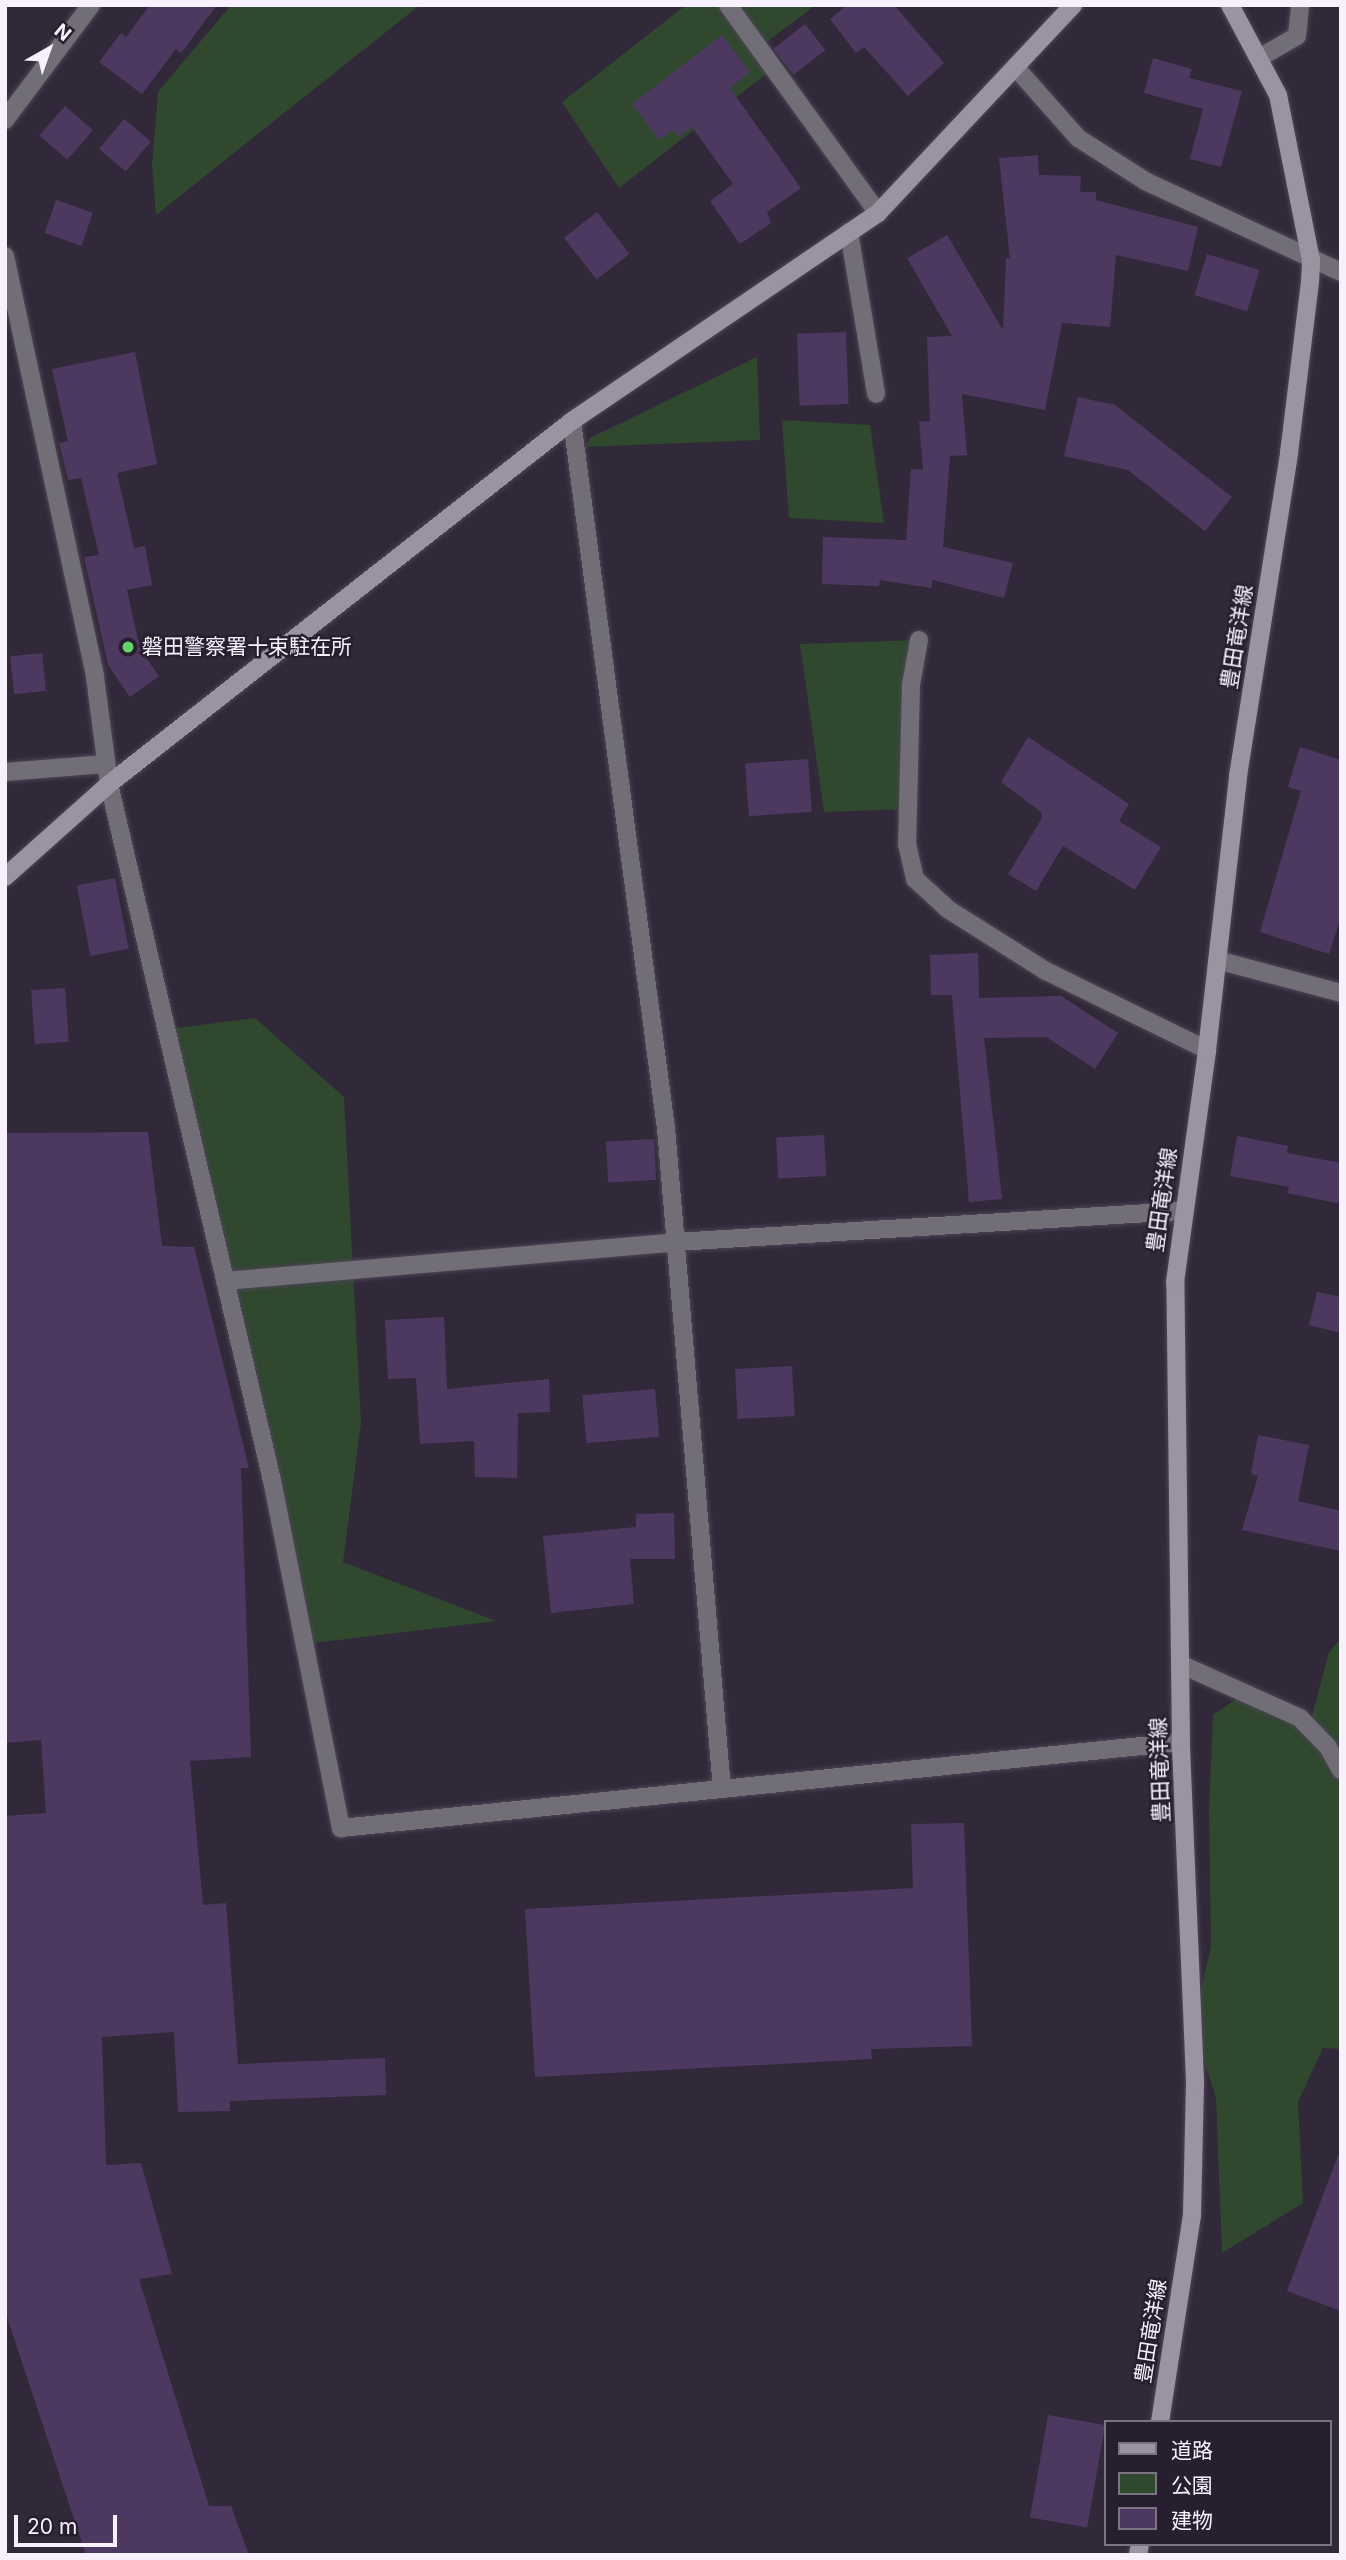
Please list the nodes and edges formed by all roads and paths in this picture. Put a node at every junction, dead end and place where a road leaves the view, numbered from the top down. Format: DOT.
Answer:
graph roads {
  1 [pos="91,5"];
  2 [pos="728,5"];
  3 [pos="1073,5"];
  4 [pos="1230,5"];
  5 [pos="1300,5"];
  6 [pos="1259,58"];
  7 [pos="1017,69"];
  8 [pos="5,120"];
  9 [pos="878,213"];
  10 [pos="849,232"];
  11 [pos="5,256"];
  12 [pos="1311,260"];
  13 [pos="1341,272"];
  14 [pos="876,394"];
  15 [pos="572,421"];
  16 [pos="919,640"];
  17 [pos="106,764"];
  18 [pos="5,772"];
  19 [pos="109,784"];
  20 [pos="5,877"];
  21 [pos="1217,960"];
  22 [pos="1341,993"];
  23 [pos="1208,1050"];
  24 [pos="1182,1211"];
  25 [pos="676,1242"];
  26 [pos="225,1281"];
  27 [pos="1180,1664"];
  28 [pos="1181,1742"];
  29 [pos="1341,1770"];
  30 [pos="722,1789"];
  31 [pos="1160,2420"];
  1 -- 8 [label="street"];
  2 -- 9 [label="street"];
  3 -- 7 [label="main road"];
  4 -- 6 [label="main road, 豊田竜洋線"];
  5 -- 6 [label="street"];
  6 -- 12 [label="main road, 豊田竜洋線"];
  7 -- 9 [label="main road"];
  7 -- 12 [label="street"];
  9 -- 10 [label="main road"];
  10 -- 14 [label="street"];
  10 -- 15 [label="main road"];
  11 -- 17 [label="street"];
  12 -- 13 [label="street"];
  12 -- 21 [label="main road, 豊田竜洋線"];
  15 -- 19 [label="main road"];
  15 -- 25 [label="street"];
  16 -- 23 [label="street"];
  17 -- 18 [label="street"];
  17 -- 19 [label="street"];
  19 -- 20 [label="main road"];
  19 -- 26 [label="street"];
  21 -- 22 [label="street"];
  21 -- 23 [label="main road, 豊田竜洋線"];
  23 -- 24 [label="main road, 豊田竜洋線"];
  24 -- 25 [label="street"];
  24 -- 27 [label="main road, 豊田竜洋線"];
  25 -- 26 [label="street"];
  25 -- 30 [label="street"];
  26 -- 30 [label="street"];
  27 -- 28 [label="main road, 豊田竜洋線"];
  27 -- 29 [label="street"];
  28 -- 30 [label="street"];
  28 -- 31 [label="main road, 豊田竜洋線"];
}
